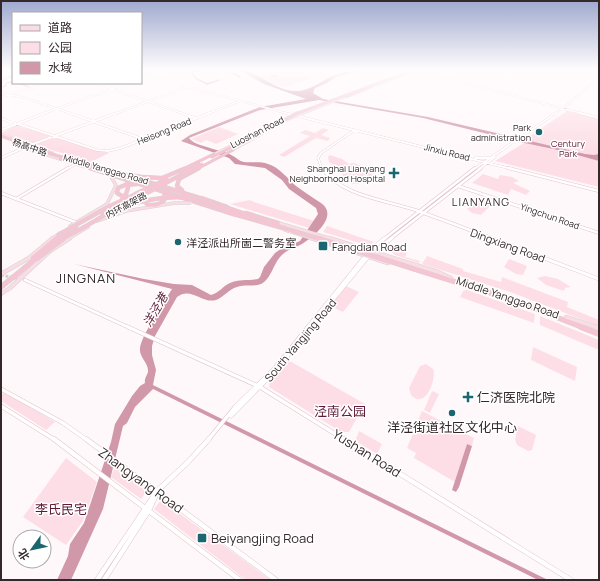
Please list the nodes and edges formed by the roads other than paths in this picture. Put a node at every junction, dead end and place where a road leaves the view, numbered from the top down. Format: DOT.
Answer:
graph roads {
  1 [pos="22,97"];
  2 [pos="85,97"];
  3 [pos="136,97"];
  4 [pos="159,97"];
  5 [pos="229,97"];
  6 [pos="342,97"];
  7 [pos="343,97"];
  8 [pos="344,97"];
  9 [pos="518,97"];
  10 [pos="577,97"];
  11 [pos="240,100"];
  12 [pos="147,101"];
  13 [pos="263,106"];
  14 [pos="55,108"];
  15 [pos="563,109"];
  16 [pos="290,112"];
  17 [pos="299,112"];
  18 [pos="286,113"];
  19 [pos="304,113"];
  20 [pos="293,114"];
  21 [pos="299,115"];
  22 [pos="288,116"];
  23 [pos="295,117"];
  24 [pos="303,117"];
  25 [pos="1,118"];
  26 [pos="195,118"];
  27 [pos="599,118"];
  28 [pos="321,120"];
  29 [pos="92,121"];
  30 [pos="10,122"];
  31 [pos="16,123"];
  32 [pos="1,130"];
  33 [pos="356,130"];
  34 [pos="258,134"];
  35 [pos="53,135"];
  36 [pos="1,136"];
  37 [pos="144,139"];
  38 [pos="515,142"];
  39 [pos="33,144"];
  40 [pos="29,146"];
  41 [pos="24,148"];
  42 [pos="230,149"];
  43 [pos="217,155"];
  44 [pos="1,158"];
  45 [pos="475,158"];
  46 [pos="490,158"];
  47 [pos="60,159"];
  48 [pos="76,161"];
  49 [pos="486,162"];
  50 [pos="199,164"];
  51 [pos="74,165"];
  52 [pos="191,166"];
  53 [pos="84,167"];
  54 [pos="106,169"];
  55 [pos="96,170"];
  56 [pos="122,172"];
  57 [pos="130,175"];
  58 [pos="111,177"];
  59 [pos="151,182"];
  60 [pos="137,184"];
  61 [pos="160,185"];
  62 [pos="457,185"];
  63 [pos="151,189"];
  64 [pos="599,191"];
  65 [pos="1,193"];
  66 [pos="139,193"];
  67 [pos="164,193"];
  68 [pos="124,195"];
  69 [pos="195,197"];
  70 [pos="173,198"];
  71 [pos="16,199"];
  72 [pos="128,201"];
  73 [pos="149,202"];
  74 [pos="107,204"];
  75 [pos="199,204"];
  76 [pos="99,212"];
  77 [pos="232,212"];
  78 [pos="421,212"];
  79 [pos="243,213"];
  80 [pos="97,221"];
  81 [pos="76,222"];
  82 [pos="267,223"];
  83 [pos="278,223"];
  84 [pos="82,230"];
  85 [pos="294,230"];
  86 [pos="599,232"];
  87 [pos="58,235"];
  88 [pos="373,251"];
  89 [pos="43,253"];
  90 [pos="366,256"];
  91 [pos="36,259"];
  92 [pos="415,268"];
  93 [pos="1,274"];
  94 [pos="451,278"];
  95 [pos="599,278"];
  96 [pos="25,280"];
  97 [pos="1,284"];
  98 [pos="473,287"];
  99 [pos="1,288"];
  100 [pos="1,294"];
  101 [pos="565,318"];
  102 [pos="599,332"];
  103 [pos="259,386"];
  104 [pos="1,389"];
  105 [pos="1,406"];
  106 [pos="157,492"];
  107 [pos="147,508"];
  108 [pos="97,580"];
  109 [pos="104,580"];
  110 [pos="240,580"];
  111 [pos="276,580"];
  112 [pos="571,580"];
  1 -- 14 [label="main road"];
  2 -- 14 [label="main road"];
  3 -- 12 [label="main road"];
  4 -- 12 [label="main road"];
  5 -- 11 [label="main road"];
  6 -- 17 [label="main road, Luoshan Road, bridge"];
  7 -- 34 [label="highway, bridge"];
  8 -- 19 [label="main road, Luoshan Road, bridge"];
  9 -- 15 [label="main road"];
  10 -- 15 [label="main road"];
  11 -- 13 [label="main road"];
  11 -- 26 [label="main road, Heisong Road"];
  12 -- 26 [label="main road"];
  12 -- 29 [label="main road"];
  13 -- 16 [label="main road"];
  13 -- 18 [label="main road"];
  14 -- 29 [label="main road"];
  14 -- 31 [label="main road"];
  15 -- 27 [label="main road"];
  15 -- 38 [label="main road"];
  16 -- 17 [label="main road"];
  16 -- 20 [label="main road"];
  17 -- 20 [label="main road, Luoshan Road"];
  18 -- 20 [label="main road"];
  18 -- 22 [label="main road"];
  19 -- 21 [label="main road, Luoshan Road"];
  19 -- 28 [label="main road"];
  20 -- 21 [label="main road, Jinxiu Road"];
  20 -- 22 [label="main road, Luoshan Road"];
  21 -- 23 [label="main road, Luoshan Road"];
  21 -- 24 [label="main road, Jinxiu Road"];
  21 -- 28 [label="main road, Jinxiu Road"];
  22 -- 42 [label="main road, Luoshan Road"];
  23 -- 24 [label="main road"];
  23 -- 42 [label="main road, Luoshan Road"];
  24 -- 33 [label="main road, Jinxiu Road"];
  25 -- 30 [label="main road"];
  26 -- 37 [label="main road, Heisong Road"];
  28 -- 33 [label="main road, Jinxiu Road"];
  29 -- 35 [label="main road"];
  29 -- 37 [label="main road"];
  31 -- 32 [label="main road"];
  31 -- 35 [label="main road"];
  33 -- 45 [label="main road, Jinxiu Road"];
  33 -- 49 [label="main road, Jinxiu Road"];
  33 -- 78 [label="main road, Dingxiang Road"];
  34 -- 42 [label="highway"];
  34 -- 42 [label="highway"];
  35 -- 37 [label="main road, Heisong Road"];
  35 -- 39 [label="main road"];
  36 -- 40 [label="main road, Middle Yanggao Road"];
  36 -- 47 [label="highway, 杨高中路, bridge"];
  36 -- 54 [label="highway, 杨高中路, bridge"];
  38 -- 46 [label="main road"];
  38 -- 49 [label="main road"];
  40 -- 41 [label="main road"];
  40 -- 48 [label="main road, Middle Yanggao Road"];
  40 -- 53 [label="main road, Middle Yanggao Road"];
  41 -- 44 [label="main road"];
  41 -- 51 [label="main road"];
  42 -- 43 [label="highway"];
  42 -- 43 [label="main road, Luoshan Road"];
  43 -- 50 [label="highway"];
  43 -- 50 [label="highway"];
  45 -- 46 [label="main road"];
  45 -- 49 [label="main road, Jinxiu Road"];
  46 -- 49 [label="main road"];
  47 -- 53 [label="highway, Middle Yanggao Road"];
  48 -- 57 [label="main road, Middle Yanggao Road"];
  48 -- 68 [label="highway, bridge"];
  49 -- 62 [label="main road"];
  49 -- 64 [label="main road, Jinxiu Road"];
  50 -- 52 [label="highway, bridge"];
  50 -- 61 [label="highway, 内环高架路, bridge"];
  50 -- 63 [label="highway, bridge"];
  50 -- 66 [label="highway, 内环高架路, bridge"];
  50 -- 69 [label="highway"];
  51 -- 53 [label="main road"];
  51 -- 71 [label="main road"];
  52 -- 56 [label="highway, bridge"];
  52 -- 57 [label="highway, bridge"];
  53 -- 55 [label="highway, Middle Yanggao Road"];
  54 -- 56 [label="highway, bridge"];
  54 -- 59 [label="highway, 杨高中路, bridge"];
  55 -- 58 [label="main road"];
  55 -- 63 [label="highway, Middle Yanggao Road"];
  56 -- 68 [label="highway, bridge"];
  57 -- 59 [label="main road, Middle Yanggao Road"];
  58 -- 60 [label="main road"];
  58 -- 74 [label="main road, bridge"];
  59 -- 61 [label="highway, Middle Yanggao Road"];
  60 -- 63 [label="main road"];
  60 -- 68 [label="highway"];
  61 -- 67 [label="highway, bridge"];
  61 -- 69 [label="highway, Middle Yanggao Road"];
  61 -- 72 [label="highway, 内环高架路, bridge"];
  62 -- 78 [label="main road"];
  62 -- 86 [label="main road, Yingchun Road"];
  63 -- 66 [label="highway, bridge"];
  63 -- 67 [label="main road"];
  63 -- 77 [label="highway, Middle Yanggao Road"];
  65 -- 71 [label="main road"];
  66 -- 68 [label="highway, bridge"];
  66 -- 72 [label="highway, 内环高架路, bridge"];
  66 -- 76 [label="highway, bridge"];
  67 -- 75 [label="main road"];
  68 -- 91 [label="highway, bridge"];
  69 -- 77 [label="highway, Middle Yanggao Road"];
  70 -- 73 [label="highway, bridge"];
  70 -- 77 [label="highway, bridge"];
  70 -- 79 [label="highway, bridge"];
  71 -- 81 [label="main road"];
  72 -- 80 [label="highway, 内环高架路"];
  72 -- 89 [label="highway, 内环高架路"];
  73 -- 76 [label="highway, bridge"];
  73 -- 89 [label="highway, bridge"];
  74 -- 81 [label="main road"];
  74 -- 89 [label="highway"];
  75 -- 77 [label="main road"];
  75 -- 80 [label="main road, bridge"];
  76 -- 87 [label="highway, bridge"];
  77 -- 79 [label="highway, Middle Yanggao Road"];
  77 -- 82 [label="highway, Middle Yanggao Road"];
  77 -- 83 [label="main road, Middle Yanggao Road"];
  78 -- 88 [label="main road"];
  78 -- 95 [label="main road, Dingxiang Road"];
  79 -- 83 [label="highway"];
  79 -- 85 [label="highway, Middle Yanggao Road"];
  80 -- 84 [label="highway"];
  80 -- 89 [label="highway, 内环高架路"];
  81 -- 93 [label="main road"];
  82 -- 85 [label="highway, Middle Yanggao Road"];
  82 -- 90 [label="main road, Middle Yanggao Road, bridge"];
  83 -- 88 [label="main road, Middle Yanggao Road"];
  84 -- 100 [label="main road"];
  85 -- 92 [label="highway, Middle Yanggao Road, bridge"];
  88 -- 90 [label="main road"];
  88 -- 94 [label="main road, Middle Yanggao Road"];
  89 -- 91 [label="highway, 内环高架路, bridge"];
  89 -- 97 [label="highway"];
  90 -- 98 [label="main road, Middle Yanggao Road"];
  90 -- 103 [label="main road, South Yangjing Road"];
  91 -- 99 [label="highway, 内环高架路"];
  92 -- 94 [label="highway, Middle Yanggao Road"];
  92 -- 98 [label="highway, Middle Yanggao Road"];
  94 -- 101 [label="highway, Middle Yanggao Road"];
  96 -- 103 [label="main road, Yushan Road"];
  98 -- 101 [label="highway, Middle Yanggao Road"];
  101 -- 102 [label="main road, Middle Yanggao Road"];
  101 -- 102 [label="main road, Middle Yanggao Road"];
  101 -- 102 [label="highway, Middle Yanggao Road"];
  103 -- 106 [label="main road, South Yangjing Road"];
  103 -- 112 [label="main road, Yushan Road"];
  104 -- 106 [label="main road, Zhangyang Road"];
  105 -- 107 [label="main road, Zhangyang Road"];
  106 -- 107 [label="main road, South Yangjing Road"];
  106 -- 111 [label="main road, Zhangyang Road"];
  107 -- 108 [label="main road"];
  107 -- 109 [label="main road"];
  107 -- 110 [label="main road, Zhangyang Road"];
}
